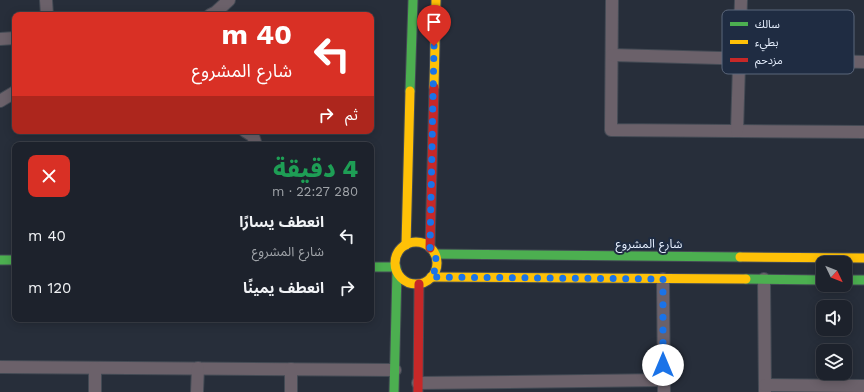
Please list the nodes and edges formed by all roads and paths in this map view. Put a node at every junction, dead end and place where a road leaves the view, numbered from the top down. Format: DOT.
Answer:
graph roads {
  1 [pos="46,0"];
  2 [pos="229,0"];
  3 [pos="413,0"];
  4 [pos="436,0"];
  5 [pos="612,0"];
  6 [pos="741,0"];
  7 [pos="741,10"];
  8 [pos="47,12"];
  9 [pos="216,12"];
  10 [pos="12,38"];
  11 [pos="0,39"];
  12 [pos="612,55"];
  13 [pos="722,58"];
  14 [pos="854,62"];
  15 [pos="864,62"];
  16 [pos="739,74"];
  17 [pos="12,94"];
  18 [pos="0,101"];
  19 [pos="737,131"];
  20 [pos="864,132"];
  21 [pos="406,245"];
  22 [pos="432,251"];
  23 [pos="864,258"];
  24 [pos="0,260"];
  25 [pos="12,260"];
  26 [pos="374,266"];
  27 [pos="396,269"];
  28 [pos="431,277"];
  29 [pos="663,279"];
  30 [pos="764,279"];
  31 [pos="816,280"];
  32 [pos="852,280"];
  33 [pos="864,280"];
  34 [pos="419,284"];
  35 [pos="0,367"];
  36 [pos="95,368"];
  37 [pos="198,368"];
  38 [pos="291,369"];
  39 [pos="395,370"];
  40 [pos="664,380"];
  41 [pos="864,386"];
  42 [pos="418,387"];
  43 [pos="522,387"];
  44 [pos="765,388"];
  45 [pos="95,392"];
  46 [pos="197,392"];
  47 [pos="291,392"];
  48 [pos="394,392"];
  49 [pos="664,392"];
  1 -- 8 [label="street"];
  2 -- 9 [label="street"];
  3 -- 21 [label="main road"];
  4 -- 22 [label="main road"];
  5 -- 12 [label="street"];
  6 -- 7 [label="street"];
  10 -- 11 [label="street"];
  12 -- 13 [label="street"];
  12 -- 19 [label="street"];
  14 -- 15 [label="street"];
  16 -- 19 [label="street"];
  17 -- 18 [label="street"];
  19 -- 20 [label="street"];
  21 -- 22 [label="main road"];
  21 -- 27 [label="main road"];
  22 -- 23 [label="main road, شارع المشروع"];
  22 -- 28 [label="main road"];
  24 -- 25 [label="main road"];
  26 -- 27 [label="main road"];
  27 -- 34 [label="main road"];
  27 -- 39 [label="main road"];
  28 -- 29 [label="main road"];
  28 -- 34 [label="main road"];
  29 -- 30 [label="main road"];
  29 -- 40 [label="street"];
  30 -- 31 [label="main road"];
  30 -- 44 [label="street"];
  32 -- 33 [label="main road"];
  34 -- 42 [label="main road"];
  35 -- 36 [label="street"];
  36 -- 37 [label="street"];
  36 -- 45 [label="street"];
  37 -- 38 [label="street"];
  37 -- 46 [label="street"];
  38 -- 39 [label="street"];
  38 -- 47 [label="street"];
  39 -- 48 [label="main road"];
  40 -- 43 [label="street"];
  40 -- 49 [label="street"];
  41 -- 44 [label="street"];
  42 -- 43 [label="street"];
}
